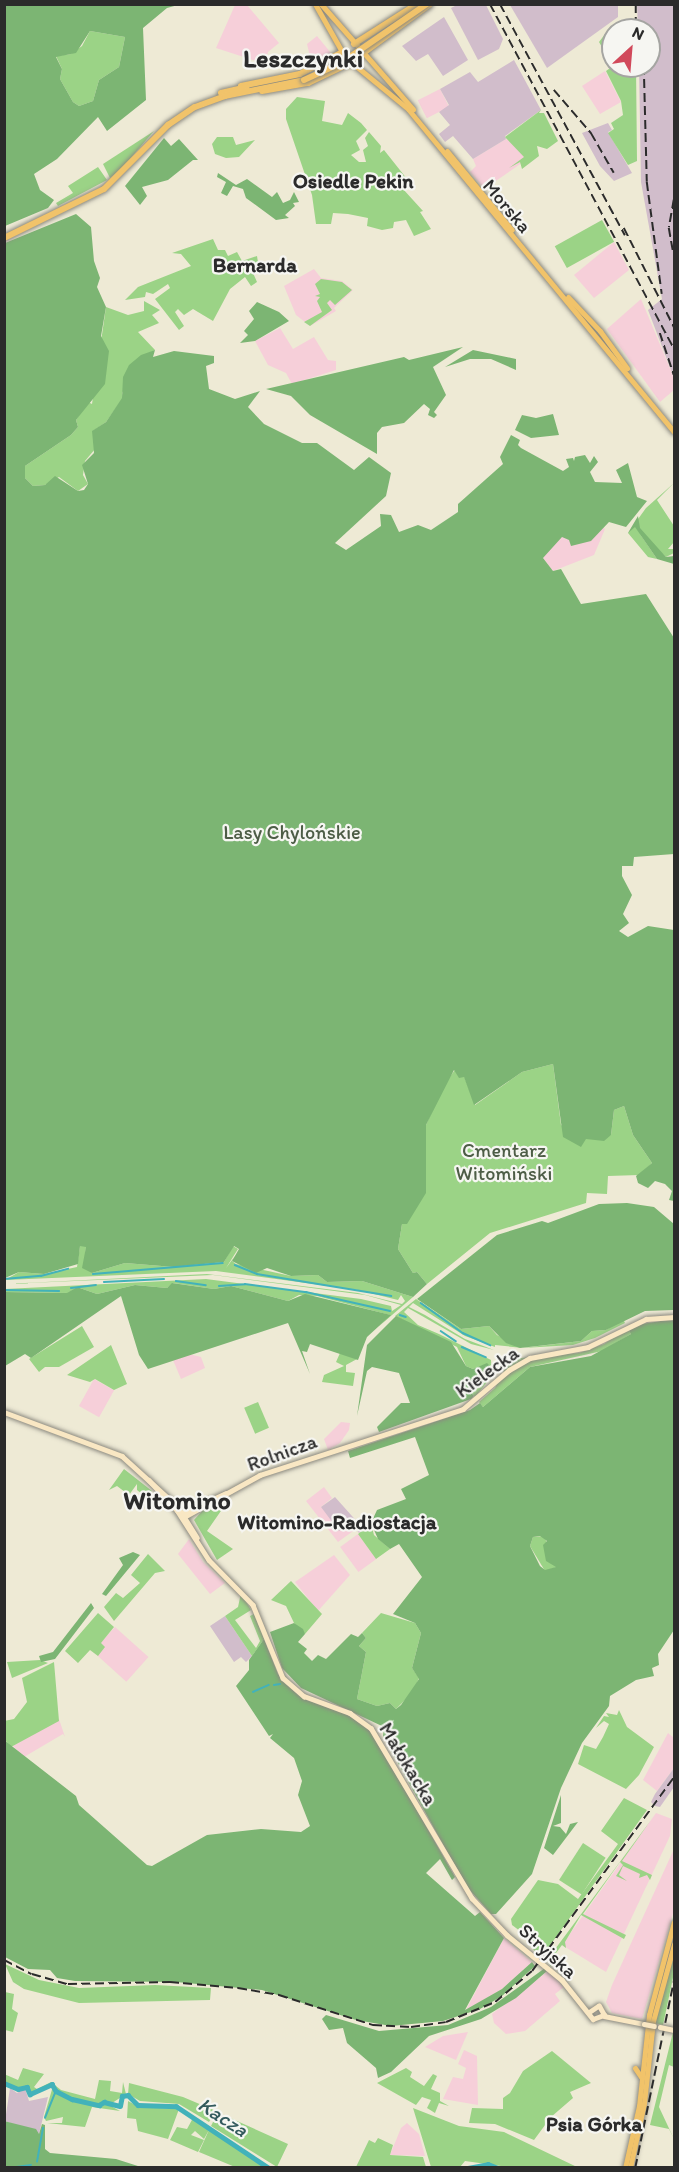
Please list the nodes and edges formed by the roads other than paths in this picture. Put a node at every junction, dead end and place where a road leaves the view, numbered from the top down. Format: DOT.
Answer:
graph roads {
  1 [pos="315,4"];
  2 [pos="321,4"];
  3 [pos="419,4"];
  4 [pos="429,4"];
  5 [pos="354,44"];
  6 [pos="341,53"];
  7 [pos="362,54"];
  8 [pos="350,63"];
  9 [pos="321,66"];
  10 [pos="326,77"];
  11 [pos="304,78"];
  12 [pos="229,90"];
  13 [pos="237,93"];
  14 [pos="117,176"];
  15 [pos="4,236"];
  16 [pos="675,426"];
  17 [pos="675,432"];
  18 [pos="675,1317"];
  19 [pos="4,1412"];
  20 [pos="353,1445"];
  21 [pos="184,1516"];
  22 [pos="493,1922"];
  23 [pos="675,1922"];
  24 [pos="675,1944"];
  25 [pos="591,2011"];
  26 [pos="604,2014"];
  27 [pos="675,2030"];
  28 [pos="635,2068"];
  29 [pos="642,2078"];
  30 [pos="625,2168"];
  31 [pos="630,2168"];
  1 -- 6 [label="main road, Morska"];
  2 -- 5 [label="main road, Morska"];
  3 -- 5 [label="highway"];
  3 -- 11 [label="highway, bridge"];
  4 -- 7 [label="highway, bridge"];
  4 -- 11 [label="highway, bridge"];
  5 -- 6 [label="main road"];
  5 -- 7 [label="main road, Morska"];
  6 -- 8 [label="main road, Morska"];
  6 -- 9 [label="highway"];
  7 -- 8 [label="main road"];
  7 -- 16 [label="main road, Morska"];
  8 -- 10 [label="highway"];
  8 -- 17 [label="main road, Morska"];
  9 -- 10 [label="highway"];
  9 -- 12 [label="highway"];
  10 -- 13 [label="highway"];
  11 -- 12 [label="highway"];
  11 -- 13 [label="highway"];
  12 -- 14 [label="highway"];
  13 -- 14 [label="highway"];
  14 -- 15 [label="highway"];
  18 -- 20 [label="main road, Kielecka"];
  19 -- 21 [label="main road, Małokacka"];
  20 -- 21 [label="main road, Rolnicza"];
  21 -- 22 [label="main road, Małokacka"];
  22 -- 25 [label="main road, Stryjska"];
  23 -- 29 [label="main road"];
  24 -- 31 [label="main road"];
  25 -- 26 [label="main road"];
  25 -- 26 [label="main road"];
  26 -- 27 [label="main road, bridge"];
  28 -- 29 [label="main road"];
  29 -- 30 [label="main road"];
}
